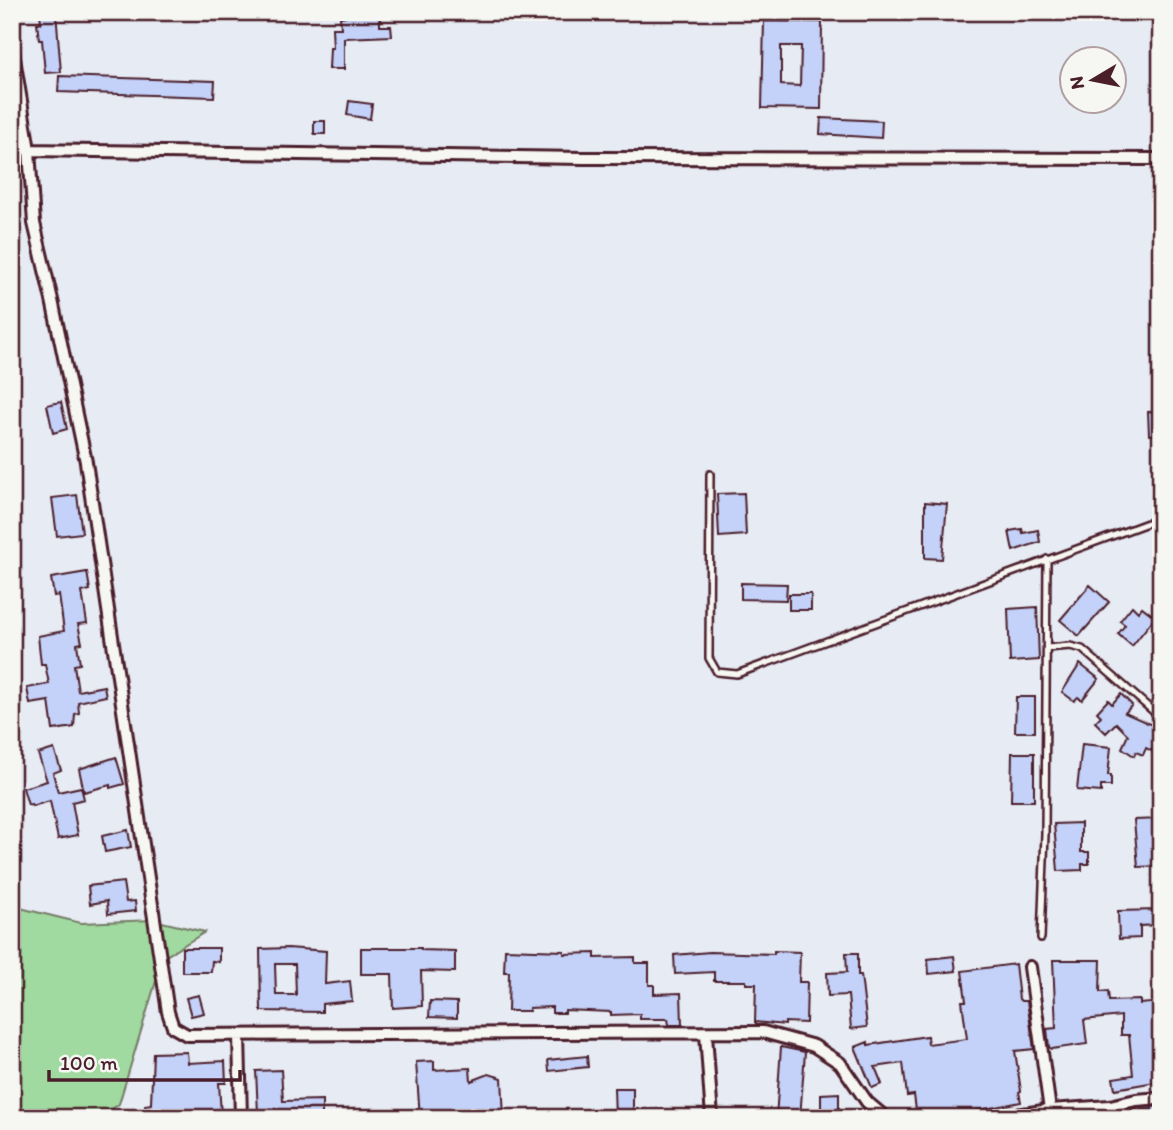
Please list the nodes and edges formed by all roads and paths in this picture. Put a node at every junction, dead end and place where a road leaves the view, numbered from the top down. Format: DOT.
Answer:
graph roads {
  1 [pos="12,46"];
  2 [pos="12,146"];
  3 [pos="29,150"];
  4 [pos="1161,159"];
  5 [pos="710,474"];
  6 [pos="1161,518"];
  7 [pos="1047,559"];
  8 [pos="1047,648"];
  9 [pos="1154,712"];
  10 [pos="1041,938"];
  11 [pos="1030,967"];
  12 [pos="706,1034"];
  13 [pos="239,1035"];
  14 [pos="1161,1098"];
  15 [pos="1050,1110"];
  16 [pos="1110,1112"];
  17 [pos="241,1118"];
  18 [pos="712,1118"];
  19 [pos="886,1118"];
  20 [pos="995,1118"];
  1 -- 3 [label="street"];
  2 -- 3 [label="street"];
  3 -- 4 [label="street"];
  3 -- 13 [label="street"];
  5 -- 7 [label="lane"];
  6 -- 7 [label="lane"];
  7 -- 8 [label="lane"];
  8 -- 9 [label="lane"];
  8 -- 10 [label="lane"];
  11 -- 15 [label="street"];
  12 -- 13 [label="street"];
  12 -- 18 [label="street"];
  12 -- 19 [label="street"];
  13 -- 17 [label="street"];
  14 -- 16 [label="street"];
  15 -- 16 [label="street"];
  15 -- 20 [label="street"];
}
